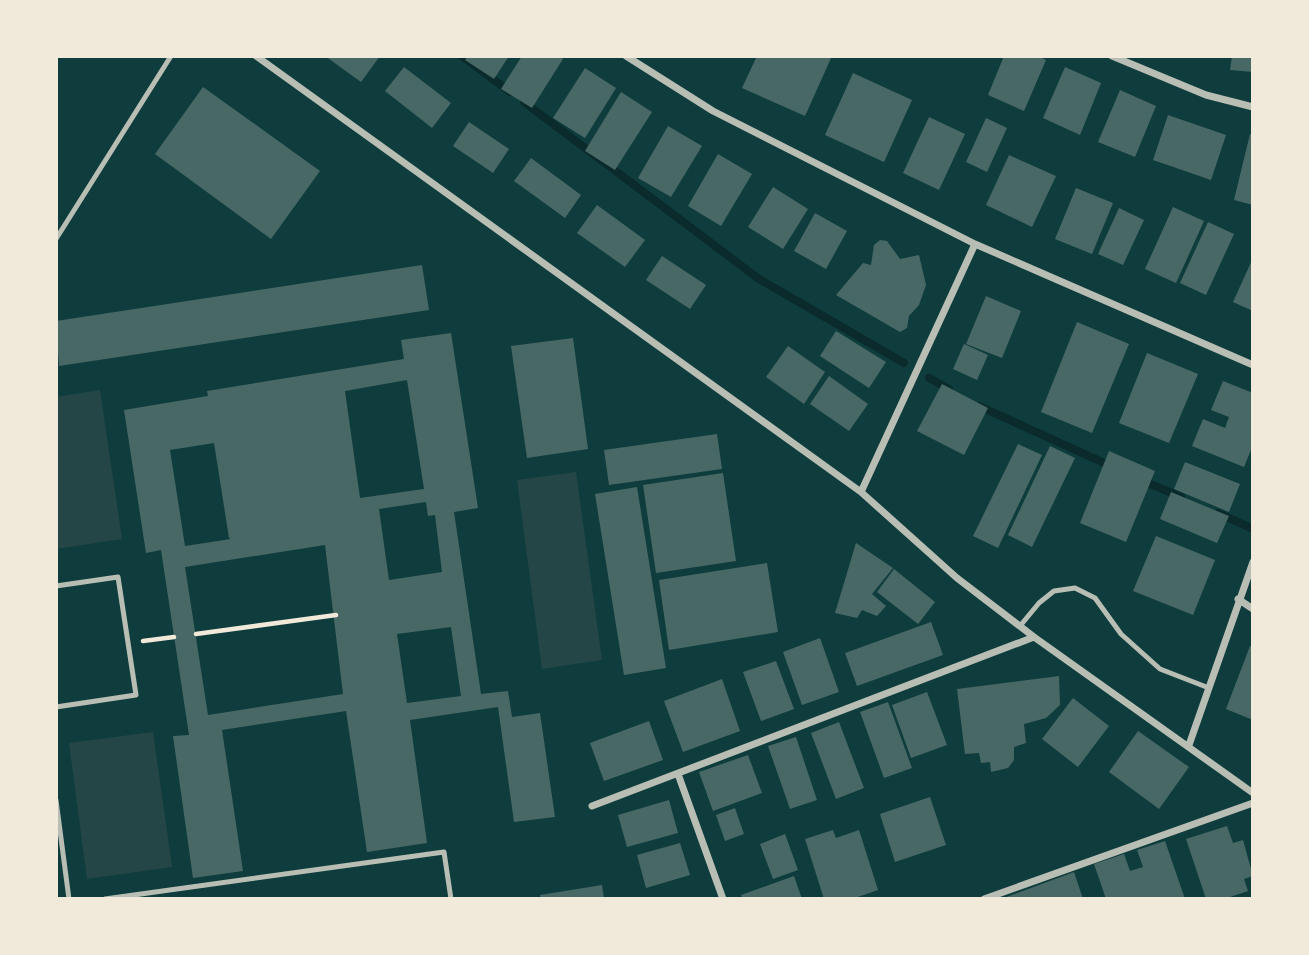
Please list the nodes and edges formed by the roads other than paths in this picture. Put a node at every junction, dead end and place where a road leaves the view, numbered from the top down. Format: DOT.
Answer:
graph roads {
  1 [pos="172,56"];
  2 [pos="256,56"];
  3 [pos="626,56"];
  4 [pos="1112,56"];
  5 [pos="1253,107"];
  6 [pos="56,240"];
  7 [pos="975,244"];
  8 [pos="1253,365"];
  9 [pos="860,492"];
  10 [pos="1253,562"];
  11 [pos="56,586"];
  12 [pos="1238,599"];
  13 [pos="1253,609"];
  14 [pos="1020,626"];
  15 [pos="1034,637"];
  16 [pos="1209,688"];
  17 [pos="56,707"];
  18 [pos="1189,746"];
  19 [pos="678,774"];
  20 [pos="1253,793"];
  21 [pos="56,800"];
  22 [pos="1253,803"];
  23 [pos="592,806"];
  24 [pos="69,899"];
  25 [pos="105,899"];
  26 [pos="451,899"];
  27 [pos="723,899"];
  28 [pos="984,899"];
  1 -- 6 [label="lane"];
  2 -- 9 [label="street"];
  3 -- 7 [label="street"];
  4 -- 5 [label="street"];
  7 -- 8 [label="street"];
  7 -- 9 [label="street"];
  9 -- 14 [label="street"];
  10 -- 12 [label="street"];
  11 -- 17 [label="lane"];
  12 -- 13 [label="street"];
  12 -- 16 [label="street"];
  14 -- 15 [label="street"];
  14 -- 16 [label="lane"];
  15 -- 18 [label="street"];
  15 -- 19 [label="street"];
  16 -- 18 [label="street"];
  18 -- 20 [label="street"];
  19 -- 23 [label="street"];
  19 -- 27 [label="street"];
  21 -- 24 [label="lane"];
  22 -- 28 [label="street"];
  25 -- 26 [label="lane"];
}
